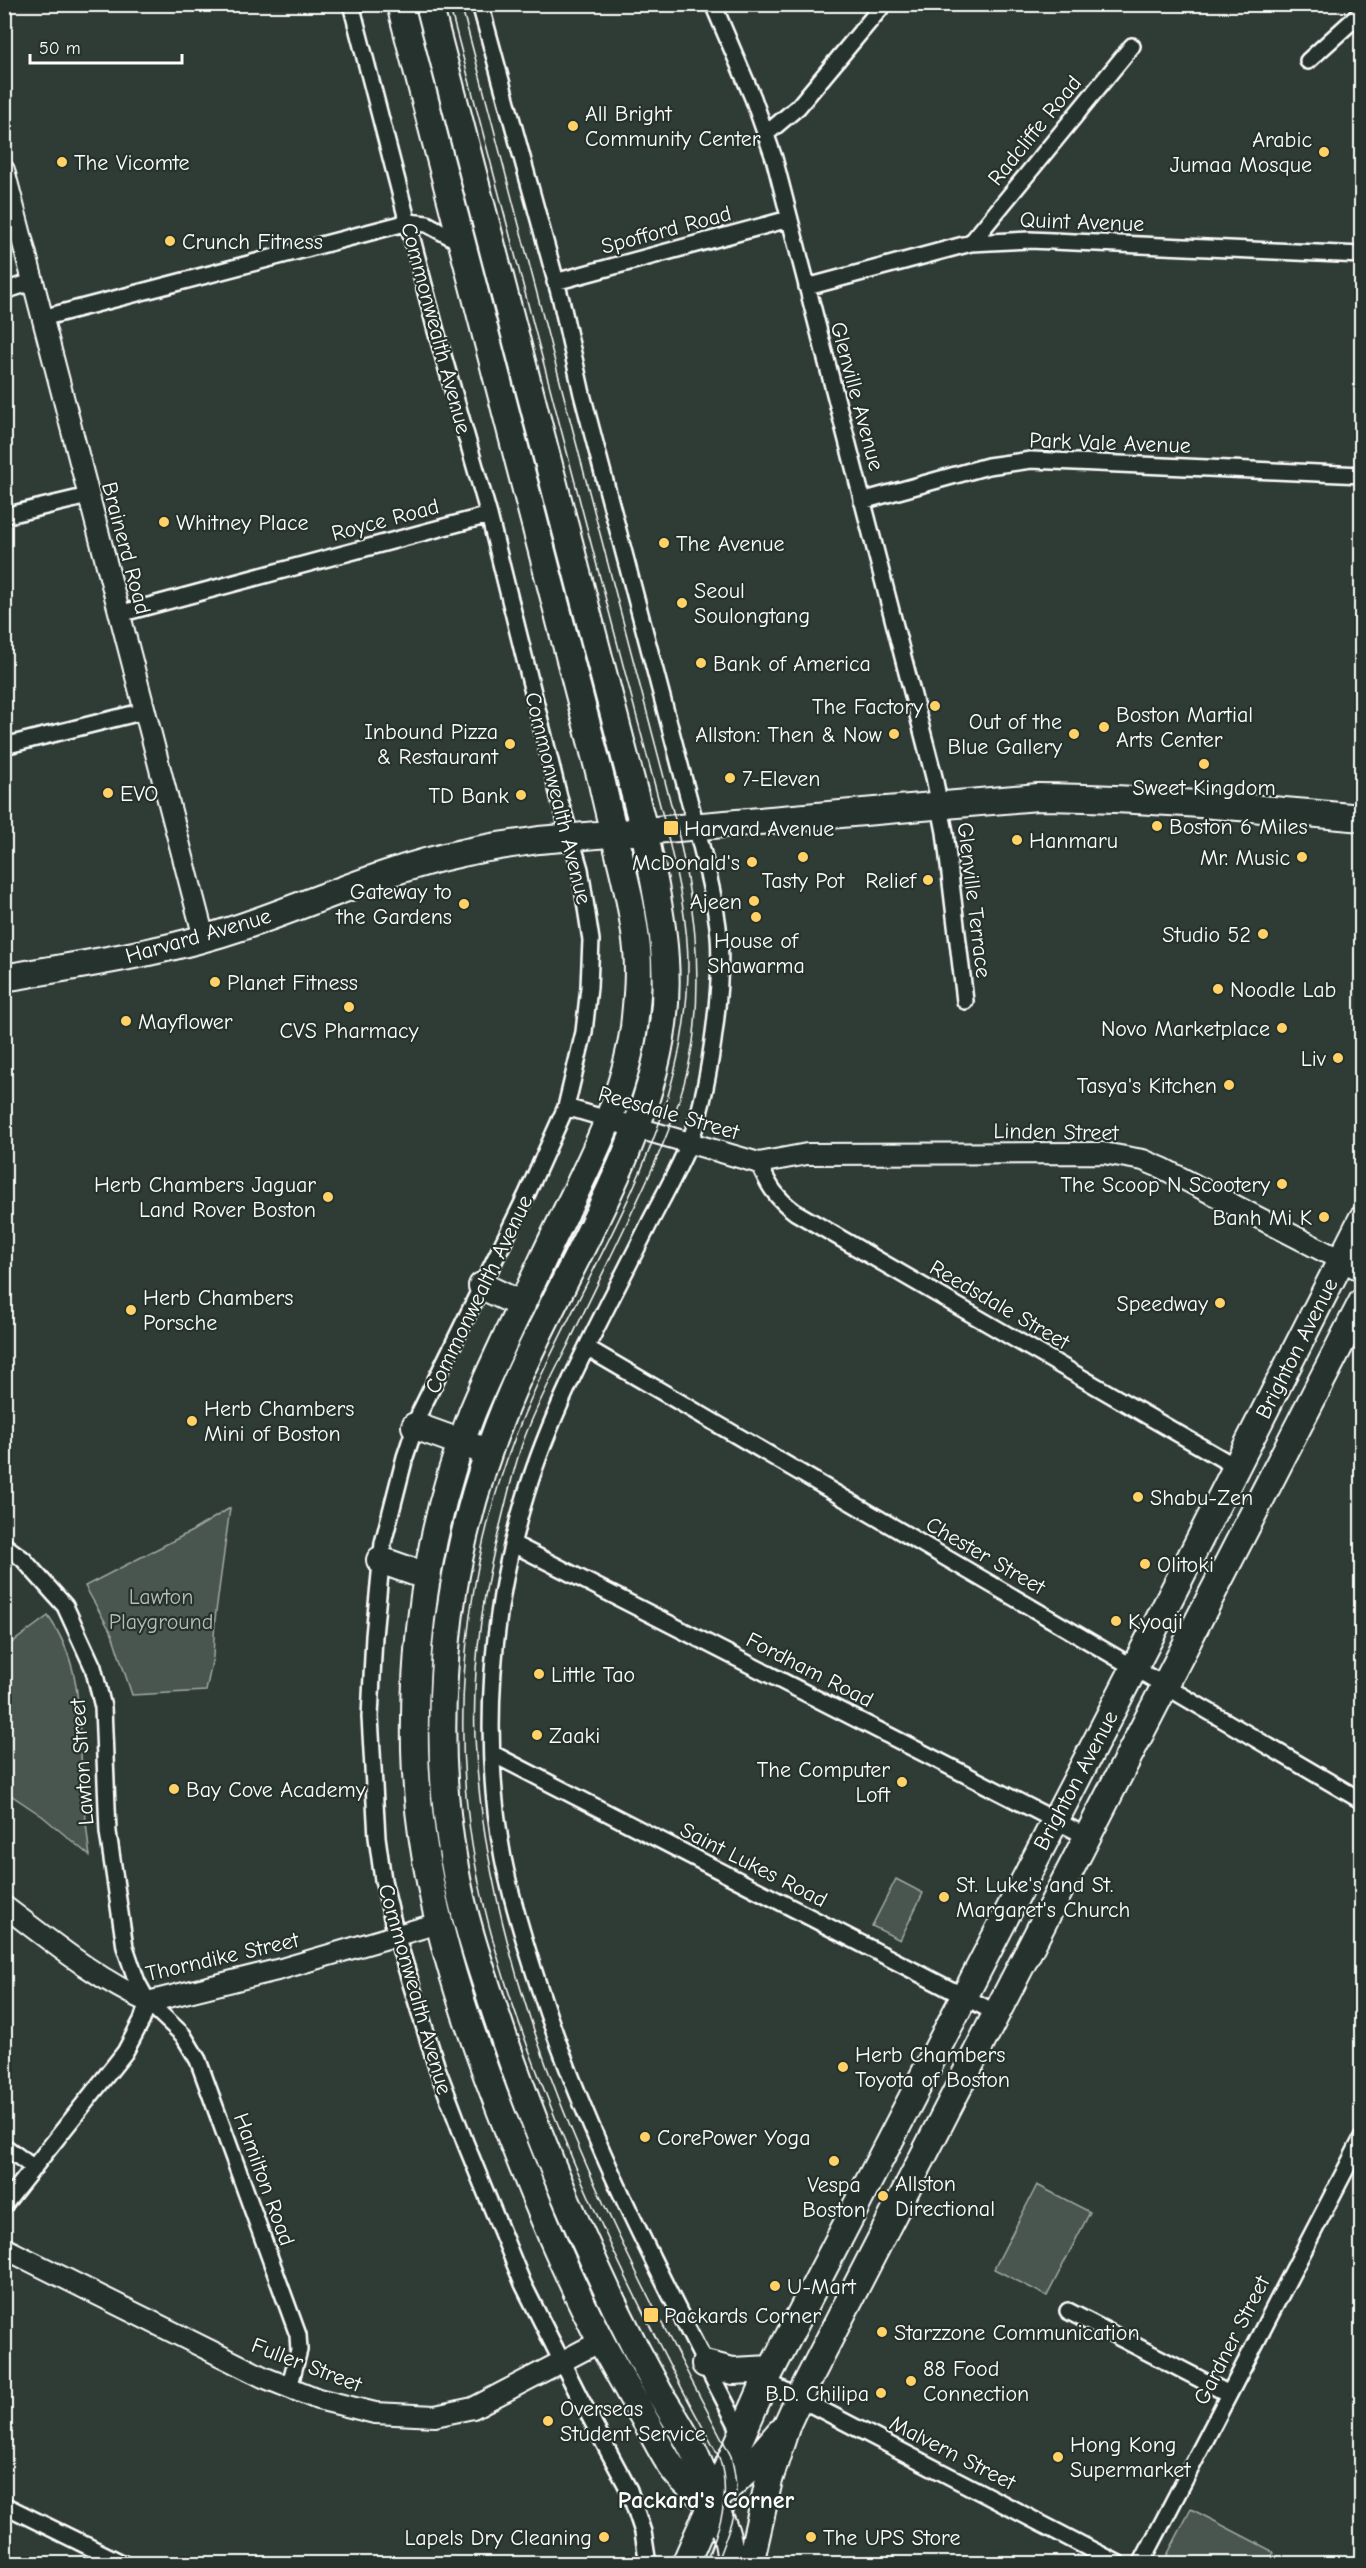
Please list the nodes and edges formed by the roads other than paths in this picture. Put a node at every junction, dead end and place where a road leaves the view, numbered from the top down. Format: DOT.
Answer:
graph roads {
  1 [pos="351,4"];
  2 [pos="400,4"];
  3 [pos="429,4"];
  4 [pos="480,4"];
  5 [pos="713,4"];
  6 [pos="884,4"];
  7 [pos="1362,12"];
  8 [pos="1132,46"];
  9 [pos="1308,62"];
  10 [pos="766,134"];
  11 [pos="4,170"];
  12 [pos="789,219"];
  13 [pos="409,222"];
  14 [pos="460,242"];
  15 [pos="970,243"];
  16 [pos="1362,255"];
  17 [pos="32,282"];
  18 [pos="555,282"];
  19 [pos="807,287"];
  20 [pos="4,291"];
  21 [pos="42,318"];
  22 [pos="1362,475"];
  23 [pos="88,496"];
  24 [pos="862,501"];
  25 [pos="489,515"];
  26 [pos="4,516"];
  27 [pos="119,614"];
  28 [pos="145,711"];
  29 [pos="4,746"];
  30 [pos="940,806"];
  31 [pos="1362,818"];
  32 [pos="696,826"];
  33 [pos="644,830"];
  34 [pos="614,833"];
  35 [pos="571,836"];
  36 [pos="204,938"];
  37 [pos="4,978"];
  38 [pos="965,1000"];
  39 [pos="566,1107"];
  40 [pos="607,1119"];
  41 [pos="636,1127"];
  42 [pos="690,1143"];
  43 [pos="759,1163"];
  44 [pos="1362,1219"];
  45 [pos="1351,1265"];
  46 [pos="482,1286"];
  47 [pos="1362,1302"];
  48 [pos="522,1305"];
  49 [pos="587,1348"];
  50 [pos="415,1426"];
  51 [pos="461,1443"];
  52 [pos="488,1453"];
  53 [pos="1236,1467"];
  54 [pos="513,1544"];
  55 [pos="4,1545"];
  56 [pos="380,1560"];
  57 [pos="428,1577"];
  58 [pos="1134,1667"];
  59 [pos="1164,1686"];
  60 [pos="493,1754"];
  61 [pos="1362,1801"];
  62 [pos="1054,1819"];
  63 [pos="1086,1836"];
  64 [pos="4,1906"];
  65 [pos="439,1923"];
  66 [pos="396,1935"];
  67 [pos="963,1996"];
  68 [pos="148,2002"];
  69 [pos="996,2013"];
  70 [pos="1362,2138"];
  71 [pos="4,2146"];
  72 [pos="34,2168"];
  73 [pos="4,2205"];
  74 [pos="4,2248"];
  75 [pos="1068,2311"];
  76 [pos="601,2341"];
  77 [pos="562,2362"];
  78 [pos="705,2364"];
  79 [pos="769,2375"];
  80 [pos="289,2388"];
  81 [pos="1229,2394"];
  82 [pos="799,2398"];
  83 [pos="787,2424"];
  84 [pos="741,2433"];
  85 [pos="711,2504"];
  86 [pos="4,2505"];
  87 [pos="124,2564"];
  88 [pos="648,2564"];
  89 [pos="685,2564"];
  90 [pos="731,2564"];
  91 [pos="750,2564"];
  92 [pos="1119,2564"];
  93 [pos="1142,2564"];
  1 -- 13 [label="street, Commonwealth Avenue"];
  2 -- 14 [label="main road, Commonwealth Avenue"];
  3 -- 33 [label="main road, Commonwealth Avenue"];
  4 -- 18 [label="street"];
  5 -- 10 [label="street, Glenville Avenue"];
  6 -- 10 [label="street"];
  7 -- 9 [label="street"];
  8 -- 15 [label="street, Radcliffe Road"];
  10 -- 12 [label="street, Glenville Avenue"];
  11 -- 17 [label="street, Brainerd Road"];
  12 -- 18 [label="street, Spofford Road"];
  12 -- 19 [label="street, Glenville Avenue"];
  13 -- 14 [label="street"];
  13 -- 21 [label="street"];
  13 -- 25 [label="street, Commonwealth Avenue"];
  14 -- 34 [label="main road, Commonwealth Avenue"];
  15 -- 16 [label="street, Quint Avenue"];
  15 -- 19 [label="street, Quint Avenue"];
  17 -- 20 [label="street"];
  17 -- 21 [label="street, Brainerd Road"];
  18 -- 32 [label="street"];
  19 -- 24 [label="street, Glenville Avenue"];
  21 -- 23 [label="street, Brainerd Road"];
  22 -- 24 [label="street, Park Vale Avenue"];
  23 -- 26 [label="street"];
  23 -- 27 [label="street, Brainerd Road"];
  24 -- 30 [label="street, Glenville Avenue"];
  25 -- 27 [label="street, Royce Road"];
  25 -- 35 [label="street, Commonwealth Avenue"];
  27 -- 28 [label="street, Brainerd Road"];
  28 -- 29 [label="street"];
  28 -- 36 [label="street, Brainerd Road"];
  30 -- 31 [label="main road, Harvard Avenue"];
  30 -- 32 [label="main road, Harvard Avenue"];
  30 -- 38 [label="street, Glenville Terrace"];
  32 -- 33 [label="main road, Harvard Avenue"];
  32 -- 42 [label="street"];
  33 -- 34 [label="main road, Harvard Avenue"];
  33 -- 41 [label="main road, Commonwealth Avenue"];
  34 -- 35 [label="main road, Harvard Avenue"];
  34 -- 40 [label="main road, Commonwealth Avenue"];
  35 -- 36 [label="main road, Harvard Avenue"];
  35 -- 39 [label="street, Commonwealth Avenue"];
  36 -- 37 [label="main road, Harvard Avenue"];
  39 -- 40 [label="street, Reesdale Street"];
  39 -- 46 [label="street, Commonwealth Avenue"];
  40 -- 41 [label="street, Reesdale Street"];
  40 -- 48 [label="main road, Commonwealth Avenue"];
  41 -- 42 [label="street, Reesdale Street"];
  41 -- 52 [label="main road, Commonwealth Avenue"];
  42 -- 43 [label="street, Reesdale Street"];
  42 -- 49 [label="street"];
  43 -- 45 [label="street, Linden Street"];
  43 -- 53 [label="street, Reedsdale Street"];
  44 -- 45 [label="main road, Brighton Avenue"];
  45 -- 53 [label="main road, Brighton Avenue"];
  46 -- 48 [label="main road"];
  46 -- 50 [label="street, Commonwealth Avenue"];
  47 -- 59 [label="main road, Brighton Avenue"];
  48 -- 51 [label="main road, Commonwealth Avenue"];
  49 -- 54 [label="street"];
  49 -- 58 [label="street, Chester Street"];
  50 -- 51 [label="main road"];
  50 -- 56 [label="street, Commonwealth Avenue"];
  51 -- 52 [label="main road"];
  51 -- 57 [label="main road, Commonwealth Avenue"];
  52 -- 85 [label="main road, Commonwealth Avenue"];
  53 -- 58 [label="main road, Brighton Avenue"];
  54 -- 60 [label="street"];
  54 -- 62 [label="street, Fordham Road"];
  55 -- 68 [label="street, Lawton Street"];
  56 -- 57 [label="main road"];
  56 -- 66 [label="street, Commonwealth Avenue"];
  57 -- 65 [label="main road, Commonwealth Avenue"];
  58 -- 59 [label="street, Chester Street"];
  58 -- 62 [label="main road, Brighton Avenue"];
  59 -- 61 [label="street, Chester Street"];
  59 -- 63 [label="main road, Brighton Avenue"];
  60 -- 67 [label="street, Saint Lukes Road"];
  60 -- 78 [label="street"];
  62 -- 63 [label="street, Fordham Road"];
  62 -- 67 [label="main road, Brighton Avenue"];
  63 -- 69 [label="main road, Brighton Avenue"];
  64 -- 68 [label="street, Thorndike Street"];
  65 -- 66 [label="street, Thorndike Street"];
  65 -- 76 [label="main road, Commonwealth Avenue"];
  66 -- 68 [label="street, Thorndike Street"];
  66 -- 77 [label="street, Commonwealth Avenue"];
  67 -- 69 [label="street, Saint Lukes Road"];
  67 -- 79 [label="main road, Brighton Avenue"];
  68 -- 72 [label="street"];
  68 -- 80 [label="street, Hamilton Road"];
  69 -- 82 [label="main road, Brighton Avenue"];
  70 -- 81 [label="street, Gardner Street"];
  71 -- 72 [label="street"];
  72 -- 73 [label="street"];
  74 -- 80 [label="street, Fuller Street"];
  75 -- 81 [label="street"];
  76 -- 77 [label="street, Fuller Street"];
  76 -- 85 [label="main road, Commonwealth Avenue"];
  77 -- 80 [label="street, Fuller Street"];
  77 -- 88 [label="street, Commonwealth Avenue"];
  78 -- 79 [label="main road"];
  78 -- 84 [label="street"];
  79 -- 82 [label="street, Malvern Street"];
  79 -- 84 [label="main road, Brighton Avenue"];
  81 -- 93 [label="street, Gardner Street"];
  82 -- 83 [label="main road, Brighton Avenue"];
  82 -- 92 [label="street, Malvern Street"];
  83 -- 85 [label="main road"];
  83 -- 91 [label="main road, Brighton Avenue"];
  84 -- 85 [label="main road, Brighton Avenue"];
  85 -- 89 [label="main road"];
  85 -- 90 [label="main road, Commonwealth Avenue"];
  86 -- 87 [label="street"];
}
